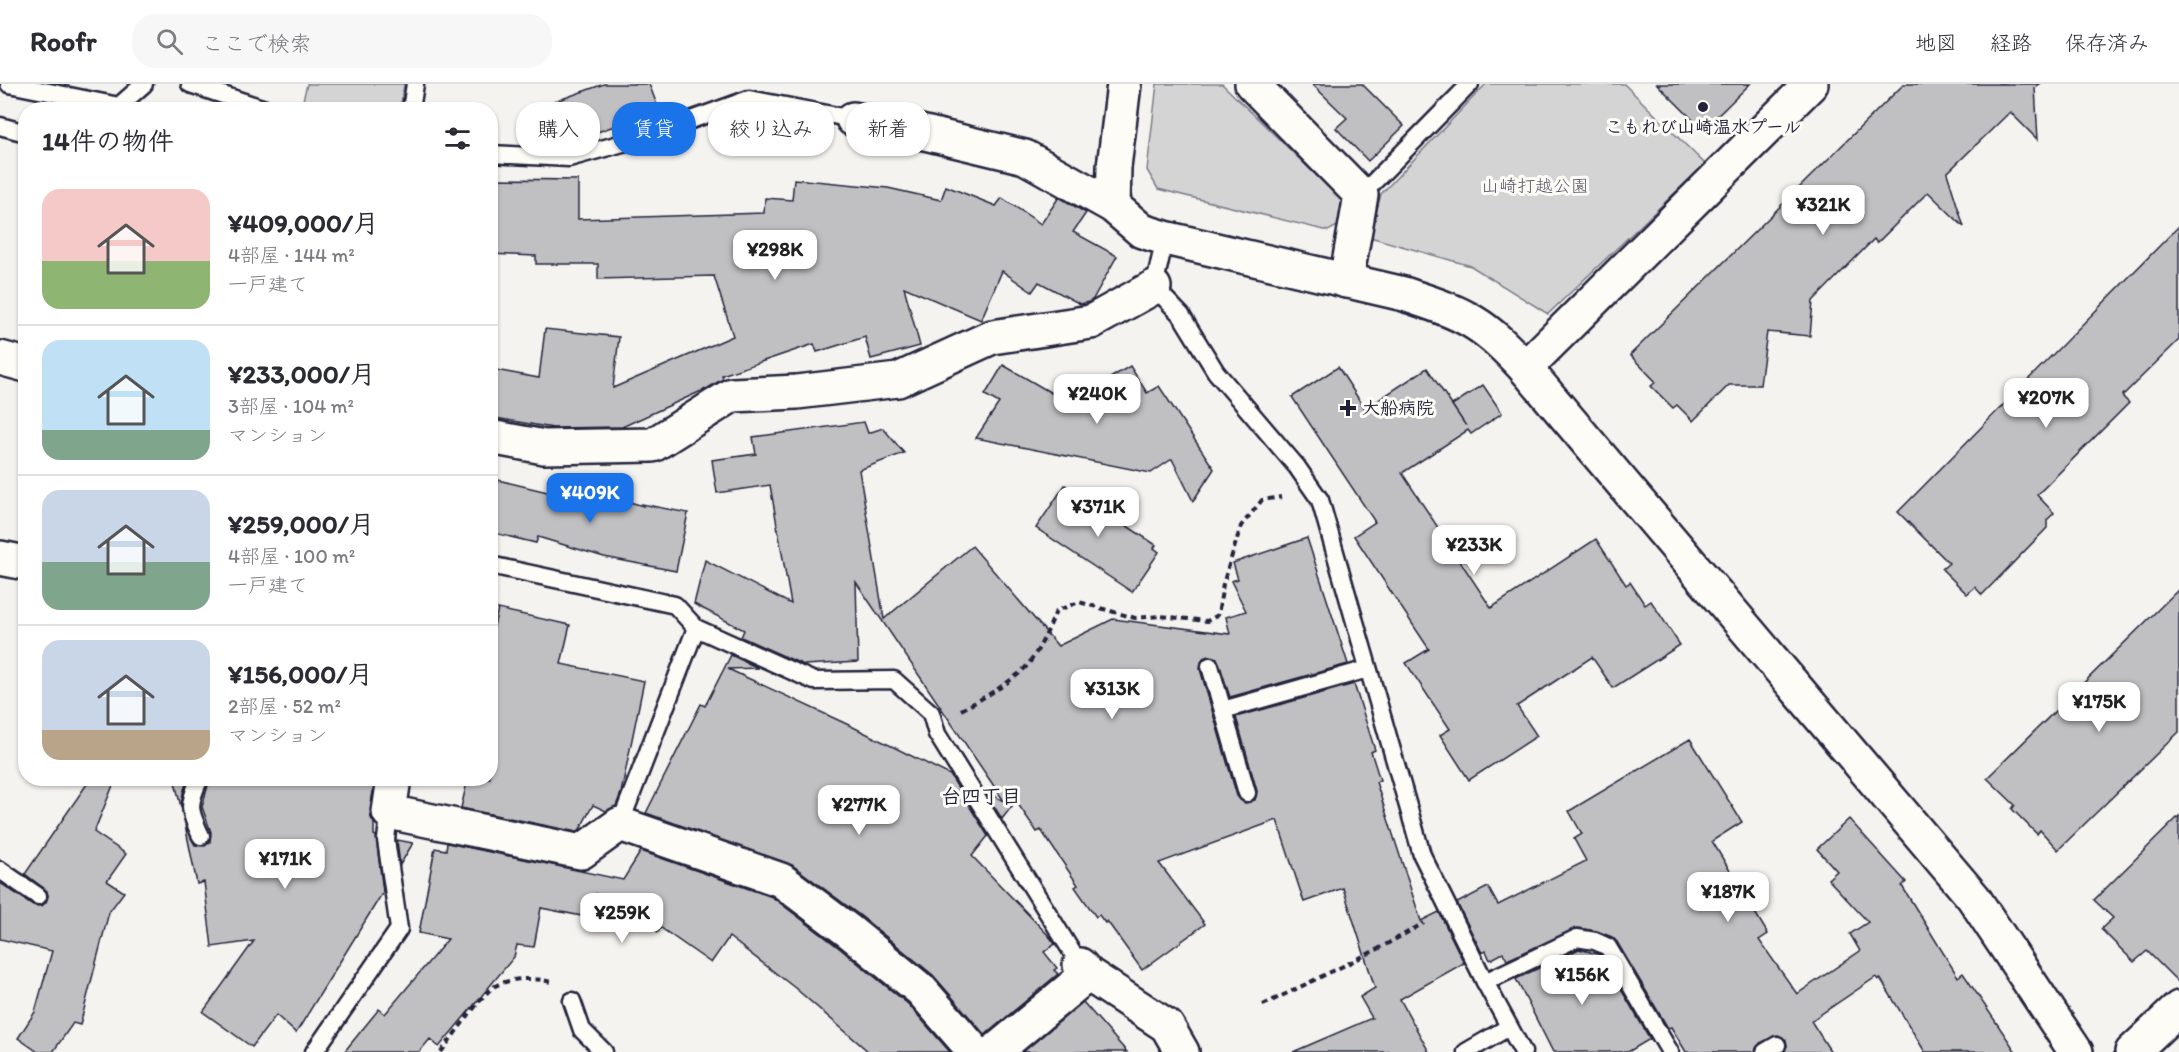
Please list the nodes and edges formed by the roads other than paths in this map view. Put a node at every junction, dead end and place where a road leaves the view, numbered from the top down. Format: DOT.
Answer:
graph roads {
  1 [pos="9,84"];
  2 [pos="144,84"];
  3 [pos="190,84"];
  4 [pos="415,84"];
  5 [pos="1124,84"];
  6 [pos="1252,84"];
  7 [pos="1470,84"];
  8 [pos="1811,84"];
  9 [pos="99,102"];
  10 [pos="124,102"];
  11 [pos="243,102"];
  12 [pos="412,102"];
  13 [pos="846,118"];
  14 [pos="0,126"];
  15 [pos="18,131"];
  16 [pos="930,134"];
  17 [pos="498,154"];
  18 [pos="1361,195"];
  19 [pos="1113,206"];
  20 [pos="1165,238"];
  21 [pos="1346,281"];
  22 [pos="1154,286"];
  23 [pos="0,358"];
  24 [pos="18,363"];
  25 [pos="1525,368"];
  26 [pos="498,438"];
  27 [pos="0,558"];
  28 [pos="18,561"];
  29 [pos="498,567"];
  30 [pos="696,628"];
  31 [pos="1210,666"];
  32 [pos="1368,669"];
  33 [pos="1223,710"];
  34 [pos="196,786"];
  35 [pos="393,786"];
  36 [pos="1247,792"];
  37 [pos="389,812"];
  38 [pos="620,824"];
  39 [pos="201,837"];
  40 [pos="0,870"];
  41 [pos="38,896"];
  42 [pos="1084,970"];
  43 [pos="1485,982"];
  44 [pos="572,1001"];
  45 [pos="2179,1008"];
  46 [pos="1509,1026"];
  47 [pos="314,1052"];
  48 [pos="604,1052"];
  49 [pos="975,1052"];
  50 [pos="994,1052"];
  51 [pos="1182,1052"];
  52 [pos="1466,1052"];
  53 [pos="1523,1052"];
  54 [pos="1670,1052"];
  55 [pos="2076,1052"];
  56 [pos="2132,1052"];
  1 -- 9 [label="lane"];
  2 -- 10 [label="lane"];
  3 -- 11 [label="lane"];
  4 -- 12 [label="lane"];
  5 -- 19 [label="street"];
  6 -- 18 [label="street"];
  7 -- 18 [label="lane"];
  8 -- 25 [label="street"];
  13 -- 17 [label="lane"];
  14 -- 15 [label="lane"];
  16 -- 19 [label="street"];
  18 -- 21 [label="street"];
  19 -- 20 [label="street"];
  20 -- 21 [label="street"];
  20 -- 22 [label="lane"];
  21 -- 25 [label="street"];
  22 -- 26 [label="street"];
  22 -- 32 [label="lane"];
  23 -- 24 [label="street"];
  25 -- 55 [label="street"];
  27 -- 28 [label="street"];
  29 -- 30 [label="lane"];
  30 -- 38 [label="lane"];
  30 -- 42 [label="lane"];
  31 -- 33 [label="lane"];
  32 -- 33 [label="lane"];
  32 -- 43 [label="lane"];
  33 -- 36 [label="lane"];
  34 -- 39 [label="lane"];
  35 -- 37 [label="street"];
  37 -- 38 [label="street"];
  37 -- 47 [label="lane"];
  38 -- 49 [label="street"];
  40 -- 41 [label="lane"];
  42 -- 50 [label="street"];
  42 -- 51 [label="street"];
  43 -- 46 [label="lane"];
  43 -- 54 [label="lane"];
  44 -- 48 [label="lane"];
  45 -- 56 [label="street"];
  46 -- 52 [label="lane"];
  46 -- 53 [label="lane"];
}
